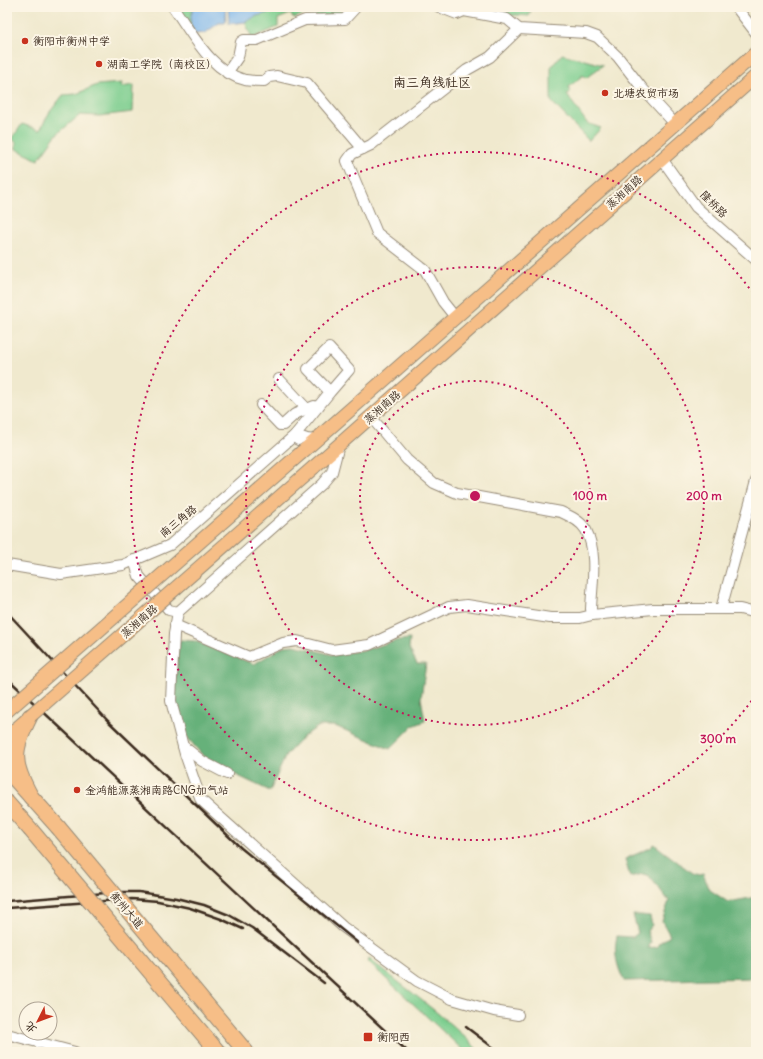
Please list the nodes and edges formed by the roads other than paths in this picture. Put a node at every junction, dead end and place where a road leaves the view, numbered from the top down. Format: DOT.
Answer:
graph roads {
  1 [pos="173,7"];
  2 [pos="356,7"];
  3 [pos="439,7"];
  4 [pos="736,7"];
  5 [pos="518,29"];
  6 [pos="756,33"];
  7 [pos="756,53"];
  8 [pos="227,73"];
  9 [pos="756,76"];
  10 [pos="675,124"];
  11 [pos="362,149"];
  12 [pos="662,159"];
  13 [pos="756,260"];
  14 [pos="455,317"];
  15 [pos="279,379"];
  16 [pos="330,392"];
  17 [pos="261,405"];
  18 [pos="318,407"];
  19 [pos="307,409"];
  20 [pos="371,417"];
  21 [pos="295,436"];
  22 [pos="316,440"];
  23 [pos="339,445"];
  24 [pos="301,452"];
  25 [pos="314,467"];
  26 [pos="332,472"];
  27 [pos="756,481"];
  28 [pos="134,560"];
  29 [pos="7,565"];
  30 [pos="721,609"];
  31 [pos="178,612"];
  32 [pos="756,612"];
  33 [pos="592,615"];
  34 [pos="175,625"];
  35 [pos="10,707"];
  36 [pos="30,716"];
  37 [pos="7,737"];
  38 [pos="183,746"];
  39 [pos="7,770"];
  40 [pos="227,774"];
  41 [pos="31,797"];
  42 [pos="10,808"];
  43 [pos="518,1015"];
  44 [pos="7,1034"];
  45 [pos="7,1038"];
  46 [pos="62,1052"];
  47 [pos="75,1052"];
  48 [pos="218,1052"];
  49 [pos="246,1052"];
  1 -- 8 [label="street"];
  2 -- 8 [label="street"];
  3 -- 5 [label="street"];
  4 -- 6 [label="street"];
  5 -- 10 [label="street"];
  5 -- 11 [label="street"];
  7 -- 10 [label="main road, 蒸湘南路"];
  8 -- 11 [label="street"];
  9 -- 12 [label="main road, 蒸湘南路"];
  10 -- 14 [label="main road, 蒸湘南路"];
  11 -- 14 [label="street"];
  12 -- 13 [label="street, 隆桥路"];
  12 -- 20 [label="main road, 蒸湘南路"];
  14 -- 22 [label="main road, 蒸湘南路"];
  15 -- 19 [label="street"];
  16 -- 18 [label="street, 南三角路"];
  17 -- 19 [label="street"];
  18 -- 19 [label="street"];
  18 -- 21 [label="street, 南三角路"];
  20 -- 23 [label="main road, 蒸湘南路"];
  20 -- 33 [label="street"];
  21 -- 22 [label="street"];
  21 -- 24 [label="street"];
  21 -- 28 [label="street, 南三角路"];
  22 -- 24 [label="main road, 蒸湘南路"];
  23 -- 25 [label="main road, 蒸湘南路"];
  23 -- 26 [label="street"];
  24 -- 35 [label="main road, 蒸湘南路, bridge"];
  25 -- 26 [label="street"];
  25 -- 36 [label="main road, 蒸湘南路, bridge"];
  26 -- 31 [label="street"];
  27 -- 30 [label="street"];
  28 -- 29 [label="street, 南三角路"];
  28 -- 31 [label="street"];
  30 -- 32 [label="street"];
  30 -- 33 [label="street"];
  31 -- 34 [label="street"];
  33 -- 34 [label="street"];
  34 -- 38 [label="street"];
  36 -- 37 [label="main road, 蒸湘南路"];
  36 -- 41 [label="highway"];
  38 -- 40 [label="street"];
  38 -- 43 [label="street"];
  39 -- 41 [label="highway, 衡州大道"];
  41 -- 49 [label="highway, 衡州大道, bridge"];
  42 -- 48 [label="highway, 衡州大道, bridge"];
  44 -- 47 [label="street"];
  45 -- 46 [label="street"];
}
